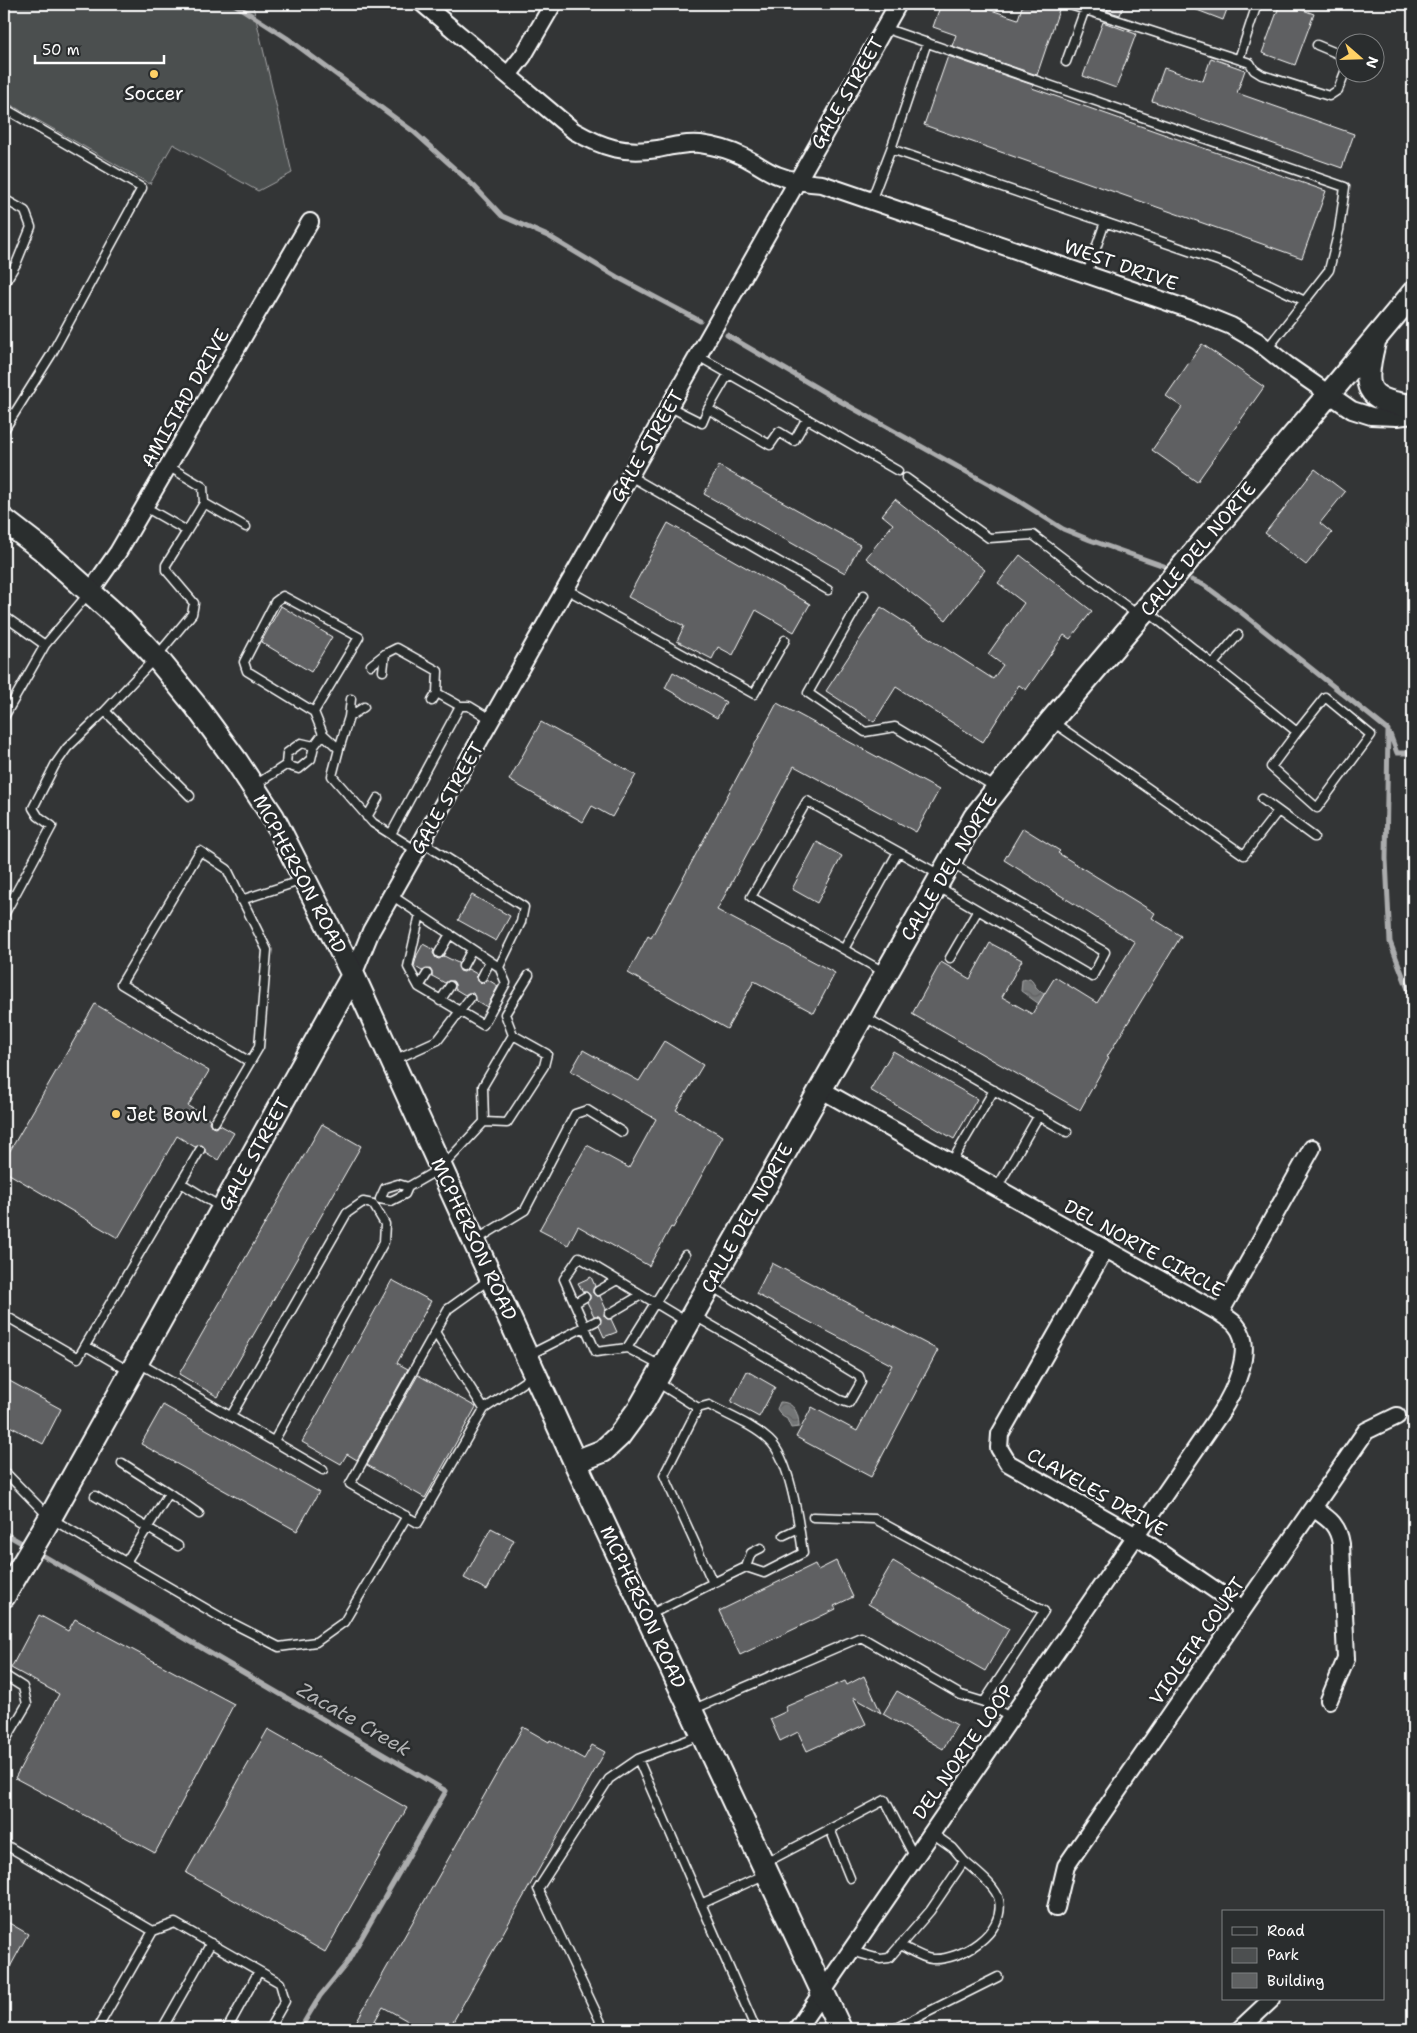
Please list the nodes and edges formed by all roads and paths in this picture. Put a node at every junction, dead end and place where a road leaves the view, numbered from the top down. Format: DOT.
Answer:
graph roads {
  1 [pos="423,4"];
  2 [pos="553,4"];
  3 [pos="898,4"];
  4 [pos="1067,4"];
  5 [pos="1257,4"];
  6 [pos="1085,9"];
  7 [pos="884,28"];
  8 [pos="927,42"];
  9 [pos="1316,45"];
  10 [pos="1334,52"];
  11 [pos="1239,59"];
  12 [pos="1066,62"];
  13 [pos="508,75"];
  14 [pos="1342,82"];
  15 [pos="4,108"];
  16 [pos="891,149"];
  17 [pos="797,181"];
  18 [pos="4,199"];
  19 [pos="871,201"];
  20 [pos="310,222"];
  21 [pos="1105,222"];
  22 [pos="1086,275"];
  23 [pos="4,284"];
  24 [pos="1413,293"];
  25 [pos="1305,301"];
  26 [pos="1376,336"];
  27 [pos="1267,349"];
  28 [pos="698,356"];
  29 [pos="729,373"];
  30 [pos="1329,394"];
  31 [pos="1413,406"];
  32 [pos="670,407"];
  33 [pos="708,409"];
  34 [pos="1413,415"];
  35 [pos="807,418"];
  36 [pos="4,430"];
  37 [pos="168,466"];
  38 [pos="898,471"];
  39 [pos="630,476"];
  40 [pos="906,478"];
  41 [pos="204,503"];
  42 [pos="145,507"];
  43 [pos="4,520"];
  44 [pos="246,527"];
  45 [pos="187,531"];
  46 [pos="566,589"];
  47 [pos="828,590"];
  48 [pos="90,592"];
  49 [pos="864,595"];
  50 [pos="1143,614"];
  51 [pos="4,616"];
  52 [pos="1238,635"];
  53 [pos="785,640"];
  54 [pos="45,645"];
  55 [pos="385,654"];
  56 [pos="156,657"];
  57 [pos="1213,664"];
  58 [pos="371,665"];
  59 [pos="383,671"];
  60 [pos="437,693"];
  61 [pos="351,699"];
  62 [pos="432,701"];
  63 [pos="460,706"];
  64 [pos="364,707"];
  65 [pos="106,711"];
  66 [pos="314,712"];
  67 [pos="4,717"];
  68 [pos="349,718"];
  69 [pos="492,720"];
  70 [pos="1051,721"];
  71 [pos="1297,732"];
  72 [pos="323,734"];
  73 [pos="314,746"];
  74 [pos="339,748"];
  75 [pos="286,765"];
  76 [pos="253,786"];
  77 [pos="997,788"];
  78 [pos="190,796"];
  79 [pos="378,798"];
  80 [pos="1262,799"];
  81 [pos="1278,811"];
  82 [pos="368,817"];
  83 [pos="391,834"];
  84 [pos="1314,838"];
  85 [pos="419,847"];
  86 [pos="898,852"];
  87 [pos="942,875"];
  88 [pos="305,879"];
  89 [pos="392,895"];
  90 [pos="241,900"];
  91 [pos="978,910"];
  92 [pos="420,914"];
  93 [pos="4,915"];
  94 [pos="450,934"];
  95 [pos="472,949"];
  96 [pos="844,949"];
  97 [pos="439,953"];
  98 [pos="950,958"];
  99 [pos="490,961"];
  100 [pos="462,966"];
  101 [pos="499,967"];
  102 [pos="886,973"];
  103 [pos="427,974"];
  104 [pos="353,975"];
  105 [pos="529,975"];
  106 [pos="482,977"];
  107 [pos="450,986"];
  108 [pos="419,987"];
  109 [pos="470,998"];
  110 [pos="440,1001"];
  111 [pos="460,1012"];
  112 [pos="862,1015"];
  113 [pos="513,1035"];
  114 [pos="393,1061"];
  115 [pos="250,1062"];
  116 [pos="820,1089"];
  117 [pos="994,1090"];
  118 [pos="1039,1115"];
  119 [pos="215,1122"];
  120 [pos="484,1122"];
  121 [pos="622,1132"];
  122 [pos="1067,1132"];
  123 [pos="1312,1148"];
  124 [pos="200,1150"];
  125 [pos="951,1163"];
  126 [pos="441,1168"];
  127 [pos="181,1183"];
  128 [pos="408,1187"];
  129 [pos="997,1188"];
  130 [pos="377,1202"];
  131 [pos="223,1209"];
  132 [pos="474,1241"];
  133 [pos="1105,1249"];
  134 [pos="685,1255"];
  135 [pos="491,1278"];
  136 [pos="617,1280"];
  137 [pos="710,1285"];
  138 [pos="598,1291"];
  139 [pos="641,1295"];
  140 [pos="585,1298"];
  141 [pos="575,1303"];
  142 [pos="654,1303"];
  143 [pos="1220,1313"];
  144 [pos="608,1314"];
  145 [pos="4,1315"];
  146 [pos="691,1319"];
  147 [pos="596,1321"];
  148 [pos="586,1326"];
  149 [pos="435,1332"];
  150 [pos="86,1346"];
  151 [pos="627,1348"];
  152 [pos="531,1365"];
  153 [pos="134,1367"];
  154 [pos="659,1374"];
  155 [pos="698,1408"];
  156 [pos="484,1409"];
  157 [pos="231,1416"];
  158 [pos="1397,1416"];
  159 [pos="274,1441"];
  160 [pos="576,1462"];
  161 [pos="122,1463"];
  162 [pos="323,1470"];
  163 [pos="4,1471"];
  164 [pos="169,1493"];
  165 [pos="96,1496"];
  166 [pos="1313,1508"];
  167 [pos="198,1514"];
  168 [pos="407,1516"];
  169 [pos="813,1517"];
  170 [pos="47,1522"];
  171 [pos="147,1528"];
  172 [pos="799,1528"];
  173 [pos="784,1536"];
  174 [pos="1136,1536"];
  175 [pos="178,1546"];
  176 [pos="761,1548"];
  177 [pos="126,1562"];
  178 [pos="746,1567"];
  179 [pos="713,1583"];
  180 [pos="4,1596"];
  181 [pos="1243,1609"];
  182 [pos="648,1616"];
  183 [pos="4,1675"];
  184 [pos="1329,1700"];
  185 [pos="984,1702"];
  186 [pos="692,1710"];
  187 [pos="1010,1718"];
  188 [pos="703,1734"];
  189 [pos="4,1742"];
  190 [pos="638,1759"];
  191 [pos="830,1829"];
  192 [pos="932,1833"];
  193 [pos="4,1844"];
  194 [pos="915,1857"];
  195 [pos="964,1861"];
  196 [pos="766,1868"];
  197 [pos="850,1878"];
  198 [pos="701,1904"];
  199 [pos="1056,1908"];
  200 [pos="153,1931"];
  201 [pos="210,1943"];
  202 [pos="900,1945"];
  203 [pos="850,1951"];
  204 [pos="259,1971"];
  205 [pos="998,1977"];
  206 [pos="823,1992"];
  207 [pos="1271,2000"];
  208 [pos="97,2029"];
  209 [pos="162,2029"];
  210 [pos="227,2029"];
  211 [pos="269,2029"];
  212 [pos="604,2029"];
  213 [pos="754,2029"];
  214 [pos="797,2029"];
  215 [pos="840,2029"];
  216 [pos="894,2029"];
  217 [pos="1240,2029"];
  1 -- 13 [label="street, WEST DRIVE"];
  2 -- 13 [label="street"];
  3 -- 7 [label="street, GALE STREET"];
  4 -- 6 [label="lane"];
  5 -- 11 [label="lane"];
  6 -- 11 [label="lane"];
  6 -- 12 [label="lane"];
  7 -- 8 [label="lane"];
  7 -- 17 [label="street, GALE STREET"];
  8 -- 16 [label="lane"];
  8 -- 25 [label="lane"];
  9 -- 10 [label="lane"];
  11 -- 14 [label="lane"];
  13 -- 17 [label="street, WEST DRIVE"];
  15 -- 36 [label="lane"];
  16 -- 19 [label="lane"];
  16 -- 21 [label="lane"];
  17 -- 19 [label="street, WEST DRIVE"];
  17 -- 28 [label="street, GALE STREET"];
  18 -- 23 [label="lane"];
  19 -- 22 [label="street, WEST DRIVE"];
  20 -- 37 [label="street, AMISTAD DRIVE"];
  21 -- 22 [label="lane"];
  21 -- 25 [label="lane"];
  22 -- 27 [label="street, WEST DRIVE"];
  24 -- 26 [label="street, CALLE DEL NORTE"];
  25 -- 27 [label="lane"];
  26 -- 30 [label="street, CALLE DEL NORTE"];
  26 -- 31 [label="street"];
  27 -- 30 [label="street, WEST DRIVE"];
  28 -- 29 [label="lane"];
  28 -- 32 [label="street, GALE STREET"];
  29 -- 33 [label="lane"];
  29 -- 35 [label="lane"];
  30 -- 34 [label="street, WEST DRIVE"];
  30 -- 50 [label="street, CALLE DEL NORTE"];
  32 -- 33 [label="lane"];
  32 -- 39 [label="street, GALE STREET"];
  33 -- 35 [label="lane"];
  35 -- 38 [label="lane"];
  37 -- 41 [label="lane"];
  37 -- 42 [label="street, AMISTAD DRIVE"];
  39 -- 46 [label="street, GALE STREET"];
  39 -- 47 [label="lane"];
  40 -- 50 [label="lane"];
  41 -- 44 [label="lane"];
  41 -- 45 [label="lane"];
  42 -- 45 [label="lane"];
  42 -- 48 [label="street, AMISTAD DRIVE"];
  43 -- 48 [label="street, MCPHERSON ROAD"];
  45 -- 56 [label="lane"];
  46 -- 53 [label="lane"];
  46 -- 69 [label="street, GALE STREET"];
  48 -- 54 [label="lane"];
  48 -- 56 [label="street, MCPHERSON ROAD"];
  49 -- 77 [label="lane"];
  50 -- 57 [label="lane"];
  50 -- 70 [label="street, CALLE DEL NORTE"];
  51 -- 54 [label="lane"];
  52 -- 57 [label="lane"];
  54 -- 67 [label="lane"];
  55 -- 58 [label="lane"];
  55 -- 59 [label="lane"];
  55 -- 60 [label="lane"];
  56 -- 65 [label="lane"];
  56 -- 76 [label="street, MCPHERSON ROAD"];
  57 -- 71 [label="lane"];
  60 -- 62 [label="lane"];
  60 -- 63 [label="lane"];
  61 -- 68 [label="lane"];
  63 -- 69 [label="lane"];
  63 -- 83 [label="lane"];
  64 -- 68 [label="lane"];
  65 -- 78 [label="lane"];
  65 -- 93 [label="lane"];
  66 -- 66 [label="lane"];
  66 -- 72 [label="lane"];
  68 -- 74 [label="lane"];
  69 -- 85 [label="street, GALE STREET"];
  70 -- 77 [label="street, CALLE DEL NORTE"];
  70 -- 81 [label="lane"];
  71 -- 71 [label="lane"];
  72 -- 73 [label="lane"];
  72 -- 74 [label="lane"];
  73 -- 75 [label="lane"];
  73 -- 75 [label="lane"];
  74 -- 82 [label="lane"];
  75 -- 76 [label="lane"];
  76 -- 88 [label="street, MCPHERSON ROAD"];
  77 -- 87 [label="street, CALLE DEL NORTE"];
  79 -- 82 [label="lane"];
  80 -- 81 [label="lane"];
  81 -- 84 [label="lane"];
  82 -- 83 [label="lane"];
  83 -- 85 [label="lane"];
  85 -- 89 [label="street, GALE STREET"];
  85 -- 101 [label="lane"];
  86 -- 87 [label="lane"];
  86 -- 96 [label="lane"];
  86 -- 96 [label="lane"];
  87 -- 91 [label="lane"];
  87 -- 91 [label="lane"];
  87 -- 102 [label="street, CALLE DEL NORTE"];
  88 -- 90 [label="lane"];
  88 -- 104 [label="street, MCPHERSON ROAD"];
  89 -- 92 [label="lane"];
  89 -- 104 [label="street, GALE STREET"];
  90 -- 115 [label="lane"];
  90 -- 115 [label="lane"];
  91 -- 98 [label="lane"];
  92 -- 94 [label="lane"];
  92 -- 108 [label="lane"];
  94 -- 95 [label="lane"];
  94 -- 97 [label="lane"];
  95 -- 99 [label="lane"];
  95 -- 100 [label="lane"];
  96 -- 102 [label="lane"];
  99 -- 101 [label="lane"];
  99 -- 106 [label="lane"];
  101 -- 111 [label="lane"];
  102 -- 112 [label="street, CALLE DEL NORTE"];
  103 -- 108 [label="lane"];
  104 -- 114 [label="street, MCPHERSON ROAD"];
  104 -- 131 [label="street, GALE STREET"];
  105 -- 113 [label="lane"];
  107 -- 110 [label="lane"];
  108 -- 110 [label="lane"];
  109 -- 111 [label="lane"];
  110 -- 111 [label="lane"];
  111 -- 114 [label="lane"];
  112 -- 116 [label="street, CALLE DEL NORTE"];
  112 -- 117 [label="lane"];
  113 -- 120 [label="lane"];
  113 -- 120 [label="lane"];
  114 -- 126 [label="street, MCPHERSON ROAD"];
  115 -- 119 [label="lane"];
  116 -- 125 [label="street, DEL NORTE CIRCLE"];
  116 -- 137 [label="street, CALLE DEL NORTE"];
  117 -- 118 [label="lane"];
  117 -- 125 [label="lane"];
  118 -- 122 [label="lane"];
  118 -- 129 [label="lane"];
  120 -- 126 [label="lane"];
  121 -- 132 [label="lane"];
  123 -- 143 [label="street"];
  124 -- 127 [label="lane"];
  125 -- 129 [label="street, DEL NORTE CIRCLE"];
  126 -- 128 [label="lane"];
  126 -- 132 [label="street, MCPHERSON ROAD"];
  127 -- 131 [label="lane"];
  127 -- 150 [label="lane"];
  128 -- 130 [label="lane"];
  128 -- 130 [label="lane"];
  129 -- 133 [label="street, DEL NORTE CIRCLE"];
  130 -- 157 [label="lane"];
  130 -- 159 [label="lane"];
  131 -- 153 [label="street, GALE STREET"];
  132 -- 135 [label="street, MCPHERSON ROAD"];
  133 -- 143 [label="street, DEL NORTE CIRCLE"];
  133 -- 174 [label="street, CLAVELES DRIVE"];
  134 -- 142 [label="lane"];
  135 -- 149 [label="lane"];
  135 -- 152 [label="street, MCPHERSON ROAD"];
  136 -- 138 [label="lane"];
  136 -- 139 [label="lane"];
  136 -- 141 [label="lane"];
  137 -- 146 [label="street, CALLE DEL NORTE"];
  137 -- 146 [label="lane"];
  139 -- 142 [label="lane"];
  139 -- 144 [label="lane"];
  140 -- 141 [label="lane"];
  141 -- 148 [label="lane"];
  142 -- 146 [label="lane"];
  142 -- 151 [label="lane"];
  143 -- 174 [label="street, DEL NORTE CIRCLE"];
  145 -- 150 [label="lane"];
  146 -- 154 [label="street, CALLE DEL NORTE"];
  147 -- 148 [label="lane"];
  148 -- 151 [label="lane"];
  148 -- 152 [label="lane"];
  149 -- 156 [label="lane"];
  149 -- 168 [label="lane"];
  150 -- 153 [label="lane"];
  151 -- 154 [label="lane"];
  152 -- 156 [label="lane"];
  152 -- 160 [label="street, MCPHERSON ROAD"];
  153 -- 157 [label="lane"];
  153 -- 170 [label="street, GALE STREET"];
  154 -- 155 [label="lane"];
  154 -- 160 [label="street, CALLE DEL NORTE"];
  155 -- 172 [label="lane"];
  155 -- 179 [label="lane"];
  156 -- 168 [label="lane"];
  157 -- 159 [label="lane"];
  158 -- 166 [label="street, VIOLETA COURT"];
  159 -- 162 [label="lane"];
  160 -- 182 [label="street, MCPHERSON ROAD"];
  161 -- 164 [label="lane"];
  163 -- 170 [label="lane"];
  164 -- 167 [label="lane"];
  164 -- 171 [label="lane"];
  165 -- 171 [label="lane"];
  166 -- 181 [label="street, VIOLETA COURT"];
  166 -- 184 [label="street"];
  168 -- 177 [label="lane"];
  169 -- 185 [label="lane"];
  170 -- 177 [label="lane"];
  170 -- 180 [label="street, GALE STREET"];
  171 -- 175 [label="lane"];
  171 -- 177 [label="lane"];
  172 -- 173 [label="lane"];
  172 -- 178 [label="lane"];
  174 -- 181 [label="street, CLAVELES DRIVE"];
  174 -- 187 [label="street, DEL NORTE LOOP"];
  176 -- 178 [label="lane"];
  178 -- 179 [label="lane"];
  179 -- 182 [label="lane"];
  181 -- 199 [label="street, VIOLETA COURT"];
  182 -- 186 [label="street, MCPHERSON ROAD"];
  183 -- 189 [label="lane"];
  185 -- 186 [label="lane"];
  185 -- 187 [label="lane"];
  186 -- 188 [label="street, MCPHERSON ROAD"];
  187 -- 192 [label="street, DEL NORTE LOOP"];
  188 -- 190 [label="lane"];
  188 -- 196 [label="street, MCPHERSON ROAD"];
  190 -- 198 [label="lane"];
  190 -- 212 [label="lane"];
  191 -- 194 [label="lane"];
  191 -- 196 [label="lane"];
  191 -- 197 [label="lane"];
  192 -- 194 [label="street, DEL NORTE LOOP"];
  192 -- 195 [label="lane"];
  193 -- 200 [label="lane"];
  194 -- 203 [label="street, DEL NORTE LOOP"];
  195 -- 202 [label="lane"];
  195 -- 202 [label="lane"];
  196 -- 198 [label="lane"];
  196 -- 206 [label="street, MCPHERSON ROAD"];
  198 -- 213 [label="lane"];
  200 -- 201 [label="lane"];
  200 -- 208 [label="lane"];
  201 -- 204 [label="lane"];
  201 -- 209 [label="lane"];
  202 -- 203 [label="lane"];
  203 -- 206 [label="street, DEL NORTE LOOP"];
  204 -- 210 [label="lane"];
  204 -- 211 [label="lane"];
  205 -- 216 [label="lane"];
  206 -- 214 [label="street, DEL NORTE LOOP"];
  206 -- 215 [label="street, MCPHERSON ROAD"];
  207 -- 217 [label="street"];
}
